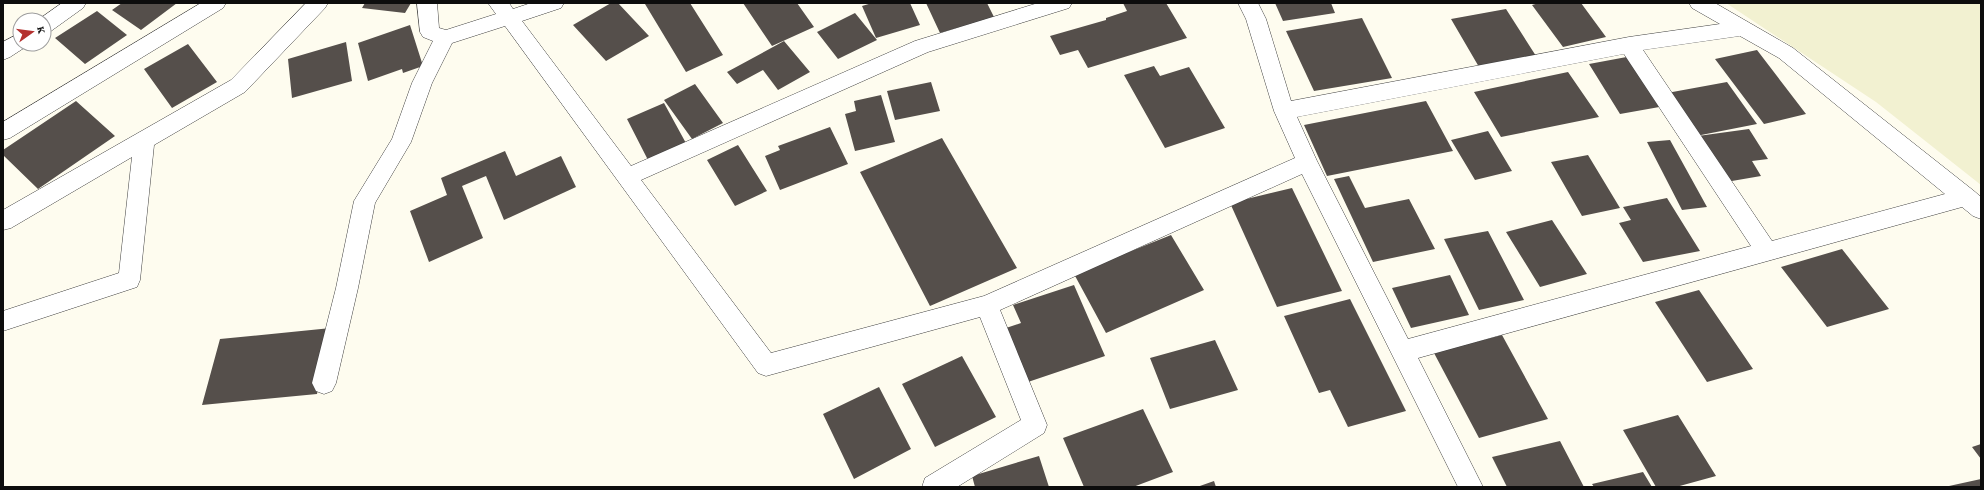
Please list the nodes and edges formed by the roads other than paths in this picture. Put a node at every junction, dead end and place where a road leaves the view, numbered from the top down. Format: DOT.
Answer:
graph roads {
  1 [pos="76,3"];
  2 [pos="216,3"];
  3 [pos="318,3"];
  4 [pos="427,3"];
  5 [pos="554,3"];
  6 [pos="1062,3"];
  7 [pos="1248,3"];
  8 [pos="1699,3"];
  9 [pos="504,10"];
  10 [pos="52,20"];
  11 [pos="1743,28"];
  12 [pos="445,38"];
  13 [pos="1629,45"];
  14 [pos="12,46"];
  15 [pos="3,52"];
  16 [pos="1284,111"];
  17 [pos="3,132"];
  18 [pos="144,139"];
  19 [pos="1307,162"];
  20 [pos="627,177"];
  21 [pos="1973,204"];
  22 [pos="3,221"];
  23 [pos="1767,252"];
  24 [pos="988,305"];
  25 [pos="3,321"];
  26 [pos="1404,351"];
  27 [pos="324,383"];
  28 [pos="934,487"];
  29 [pos="1471,487"];
  1 -- 10 [label="street"];
  2 -- 17 [label="street"];
  3 -- 18 [label="street"];
  4 -- 12 [label="street"];
  5 -- 9 [label="street"];
  6 -- 20 [label="street"];
  7 -- 16 [label="street"];
  8 -- 11 [label="street"];
  9 -- 12 [label="street"];
  9 -- 20 [label="street"];
  11 -- 13 [label="street"];
  11 -- 21 [label="street"];
  12 -- 27 [label="street"];
  13 -- 16 [label="street"];
  13 -- 23 [label="street"];
  14 -- 15 [label="street"];
  16 -- 19 [label="street"];
  18 -- 22 [label="street"];
  18 -- 25 [label="street"];
  19 -- 24 [label="street"];
  19 -- 26 [label="street"];
  20 -- 24 [label="street"];
  21 -- 23 [label="street"];
  23 -- 26 [label="street"];
  24 -- 28 [label="street"];
  26 -- 29 [label="street"];
}
